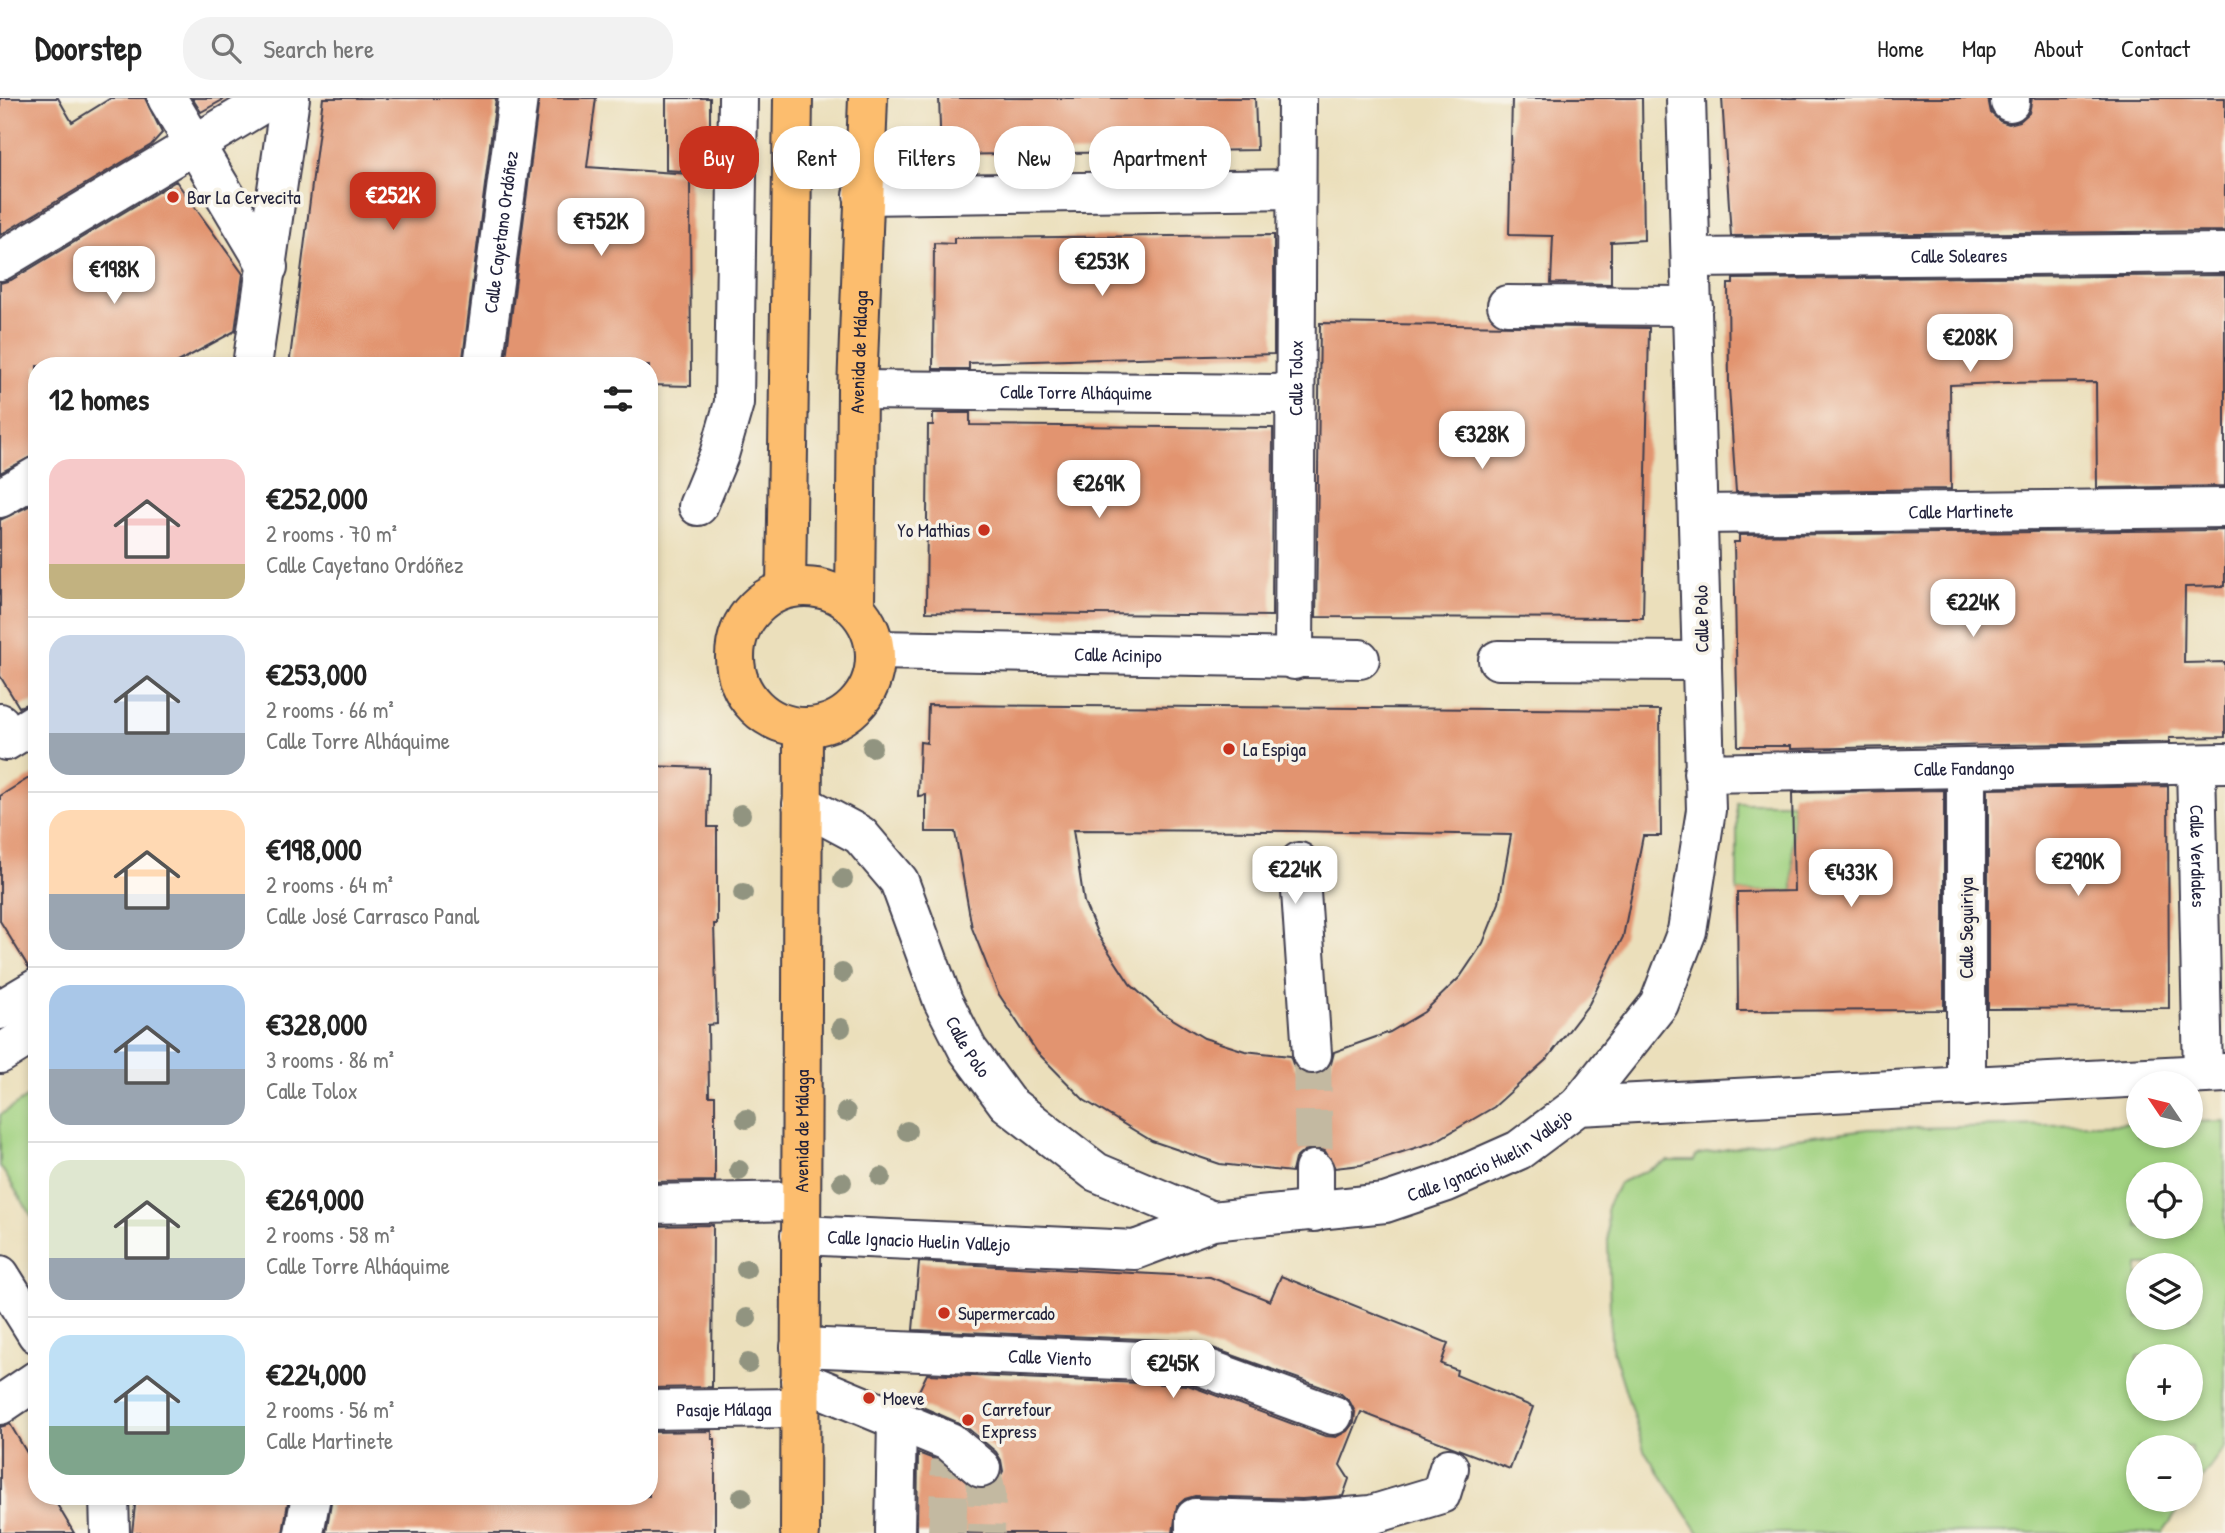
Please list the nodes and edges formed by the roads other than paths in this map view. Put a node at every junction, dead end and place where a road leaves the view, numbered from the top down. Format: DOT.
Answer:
graph roads {
  1 [pos="167,98"];
  2 [pos="272,98"];
  3 [pos="290,98"];
  4 [pos="518,98"];
  5 [pos="738,98"];
  6 [pos="793,98"];
  7 [pos="867,98"];
  8 [pos="1297,98"];
  9 [pos="1686,98"];
  10 [pos="194,144"];
  11 [pos="1295,189"];
  12 [pos="863,195"];
  13 [pos="2225,253"];
  14 [pos="1691,258"];
  15 [pos="0,261"];
  16 [pos="268,267"];
  17 [pos="1507,305"];
  18 [pos="1693,306"];
  19 [pos="253,356"];
  20 [pos="484,357"];
  21 [pos="858,390"];
  22 [pos="1293,394"];
  23 [pos="28,481"];
  24 [pos="0,498"];
  25 [pos="698,506"];
  26 [pos="2225,508"];
  27 [pos="1699,514"];
  28 [pos="786,588"];
  29 [pos="855,606"];
  30 [pos="876,649"];
  31 [pos="1360,659"];
  32 [pos="1294,660"];
  33 [pos="1498,660"];
  34 [pos="1702,661"];
  35 [pos="803,728"];
  36 [pos="2210,764"];
  37 [pos="1966,770"];
  38 [pos="1703,772"];
  39 [pos="802,804"];
  40 [pos="1299,862"];
  41 [pos="28,993"];
  42 [pos="0,1010"];
  43 [pos="28,1037"];
  44 [pos="0,1054"];
  45 [pos="1312,1054"];
  46 [pos="2214,1073"];
  47 [pos="1966,1087"];
  48 [pos="1578,1107"];
  49 [pos="1314,1170"];
  50 [pos="658,1205"];
  51 [pos="1314,1212"];
  52 [pos="800,1218"];
  53 [pos="1212,1221"];
  54 [pos="0,1275"];
  55 [pos="28,1320"];
  56 [pos="800,1378"];
  57 [pos="28,1386"];
  58 [pos="0,1405"];
  59 [pos="658,1408"];
  60 [pos="1333,1415"];
  61 [pos="897,1418"];
  62 [pos="960,1457"];
  63 [pos="1449,1468"];
  64 [pos="109,1505"];
  65 [pos="309,1505"];
  66 [pos="1371,1524"];
  67 [pos="110,1533"];
  68 [pos="304,1533"];
  69 [pos="800,1533"];
  70 [pos="895,1533"];
  71 [pos="1195,1533"];
  1 -- 10 [label="street"];
  2 -- 10 [label="street"];
  3 -- 16 [label="street"];
  4 -- 20 [label="street, Calle Cayetano Ordóñez"];
  5 -- 25 [label="street"];
  6 -- 28 [label="main road"];
  7 -- 12 [label="main road, Avenida de Málaga"];
  8 -- 11 [label="street, Calle Tolox"];
  9 -- 14 [label="street, Calle Polo"];
  10 -- 15 [label="street"];
  10 -- 16 [label="street"];
  11 -- 12 [label="street"];
  11 -- 22 [label="street, Calle Tolox"];
  12 -- 21 [label="main road, Avenida de Málaga"];
  13 -- 14 [label="street, Calle Soleares"];
  14 -- 18 [label="street, Calle Polo"];
  16 -- 19 [label="street"];
  17 -- 18 [label="street"];
  18 -- 27 [label="street, Calle Polo"];
  21 -- 22 [label="street, Calle Torre Alháquime"];
  21 -- 29 [label="main road, Avenida de Málaga"];
  22 -- 32 [label="street, Calle Tolox"];
  23 -- 24 [label="street"];
  26 -- 27 [label="street, Calle Martinete"];
  27 -- 34 [label="street, Calle Polo"];
  28 -- 29 [label="main road"];
  28 -- 35 [label="main road"];
  29 -- 30 [label="main road"];
  30 -- 32 [label="street, Calle Acinipo"];
  30 -- 35 [label="main road"];
  31 -- 32 [label="street, Calle Acinipo"];
  33 -- 34 [label="street"];
  34 -- 38 [label="street, Calle Polo"];
  35 -- 39 [label="main road, Avenida de Málaga"];
  36 -- 37 [label="street, Calle Fandango"];
  36 -- 46 [label="street, Calle Verdiales"];
  37 -- 38 [label="street, Calle Fandango"];
  37 -- 47 [label="street, Calle Seguiriya"];
  38 -- 48 [label="street, Calle Polo"];
  39 -- 52 [label="main road, Avenida de Málaga"];
  39 -- 53 [label="street, Calle Polo"];
  40 -- 45 [label="street"];
  41 -- 42 [label="street"];
  43 -- 44 [label="street"];
  46 -- 47 [label="street, Calle Ignacio Huelin Vallejo"];
  47 -- 48 [label="street, Calle Ignacio Huelin Vallejo"];
  48 -- 51 [label="street, Calle Ignacio Huelin Vallejo"];
  49 -- 51 [label="street"];
  50 -- 52 [label="street, Calle Ignacio Huelin Vallejo"];
  51 -- 53 [label="street, Calle Ignacio Huelin Vallejo"];
  52 -- 53 [label="street, Calle Ignacio Huelin Vallejo"];
  52 -- 56 [label="main road, Avenida de Málaga"];
  54 -- 55 [label="street"];
  56 -- 59 [label="street, Pasaje Málaga"];
  56 -- 60 [label="street, Calle Viento"];
  56 -- 61 [label="street"];
  56 -- 69 [label="main road, Avenida de Málaga"];
  57 -- 58 [label="street"];
  61 -- 62 [label="street"];
  61 -- 70 [label="street"];
  63 -- 66 [label="street"];
  64 -- 67 [label="street"];
  65 -- 68 [label="street"];
  66 -- 71 [label="street"];
}
